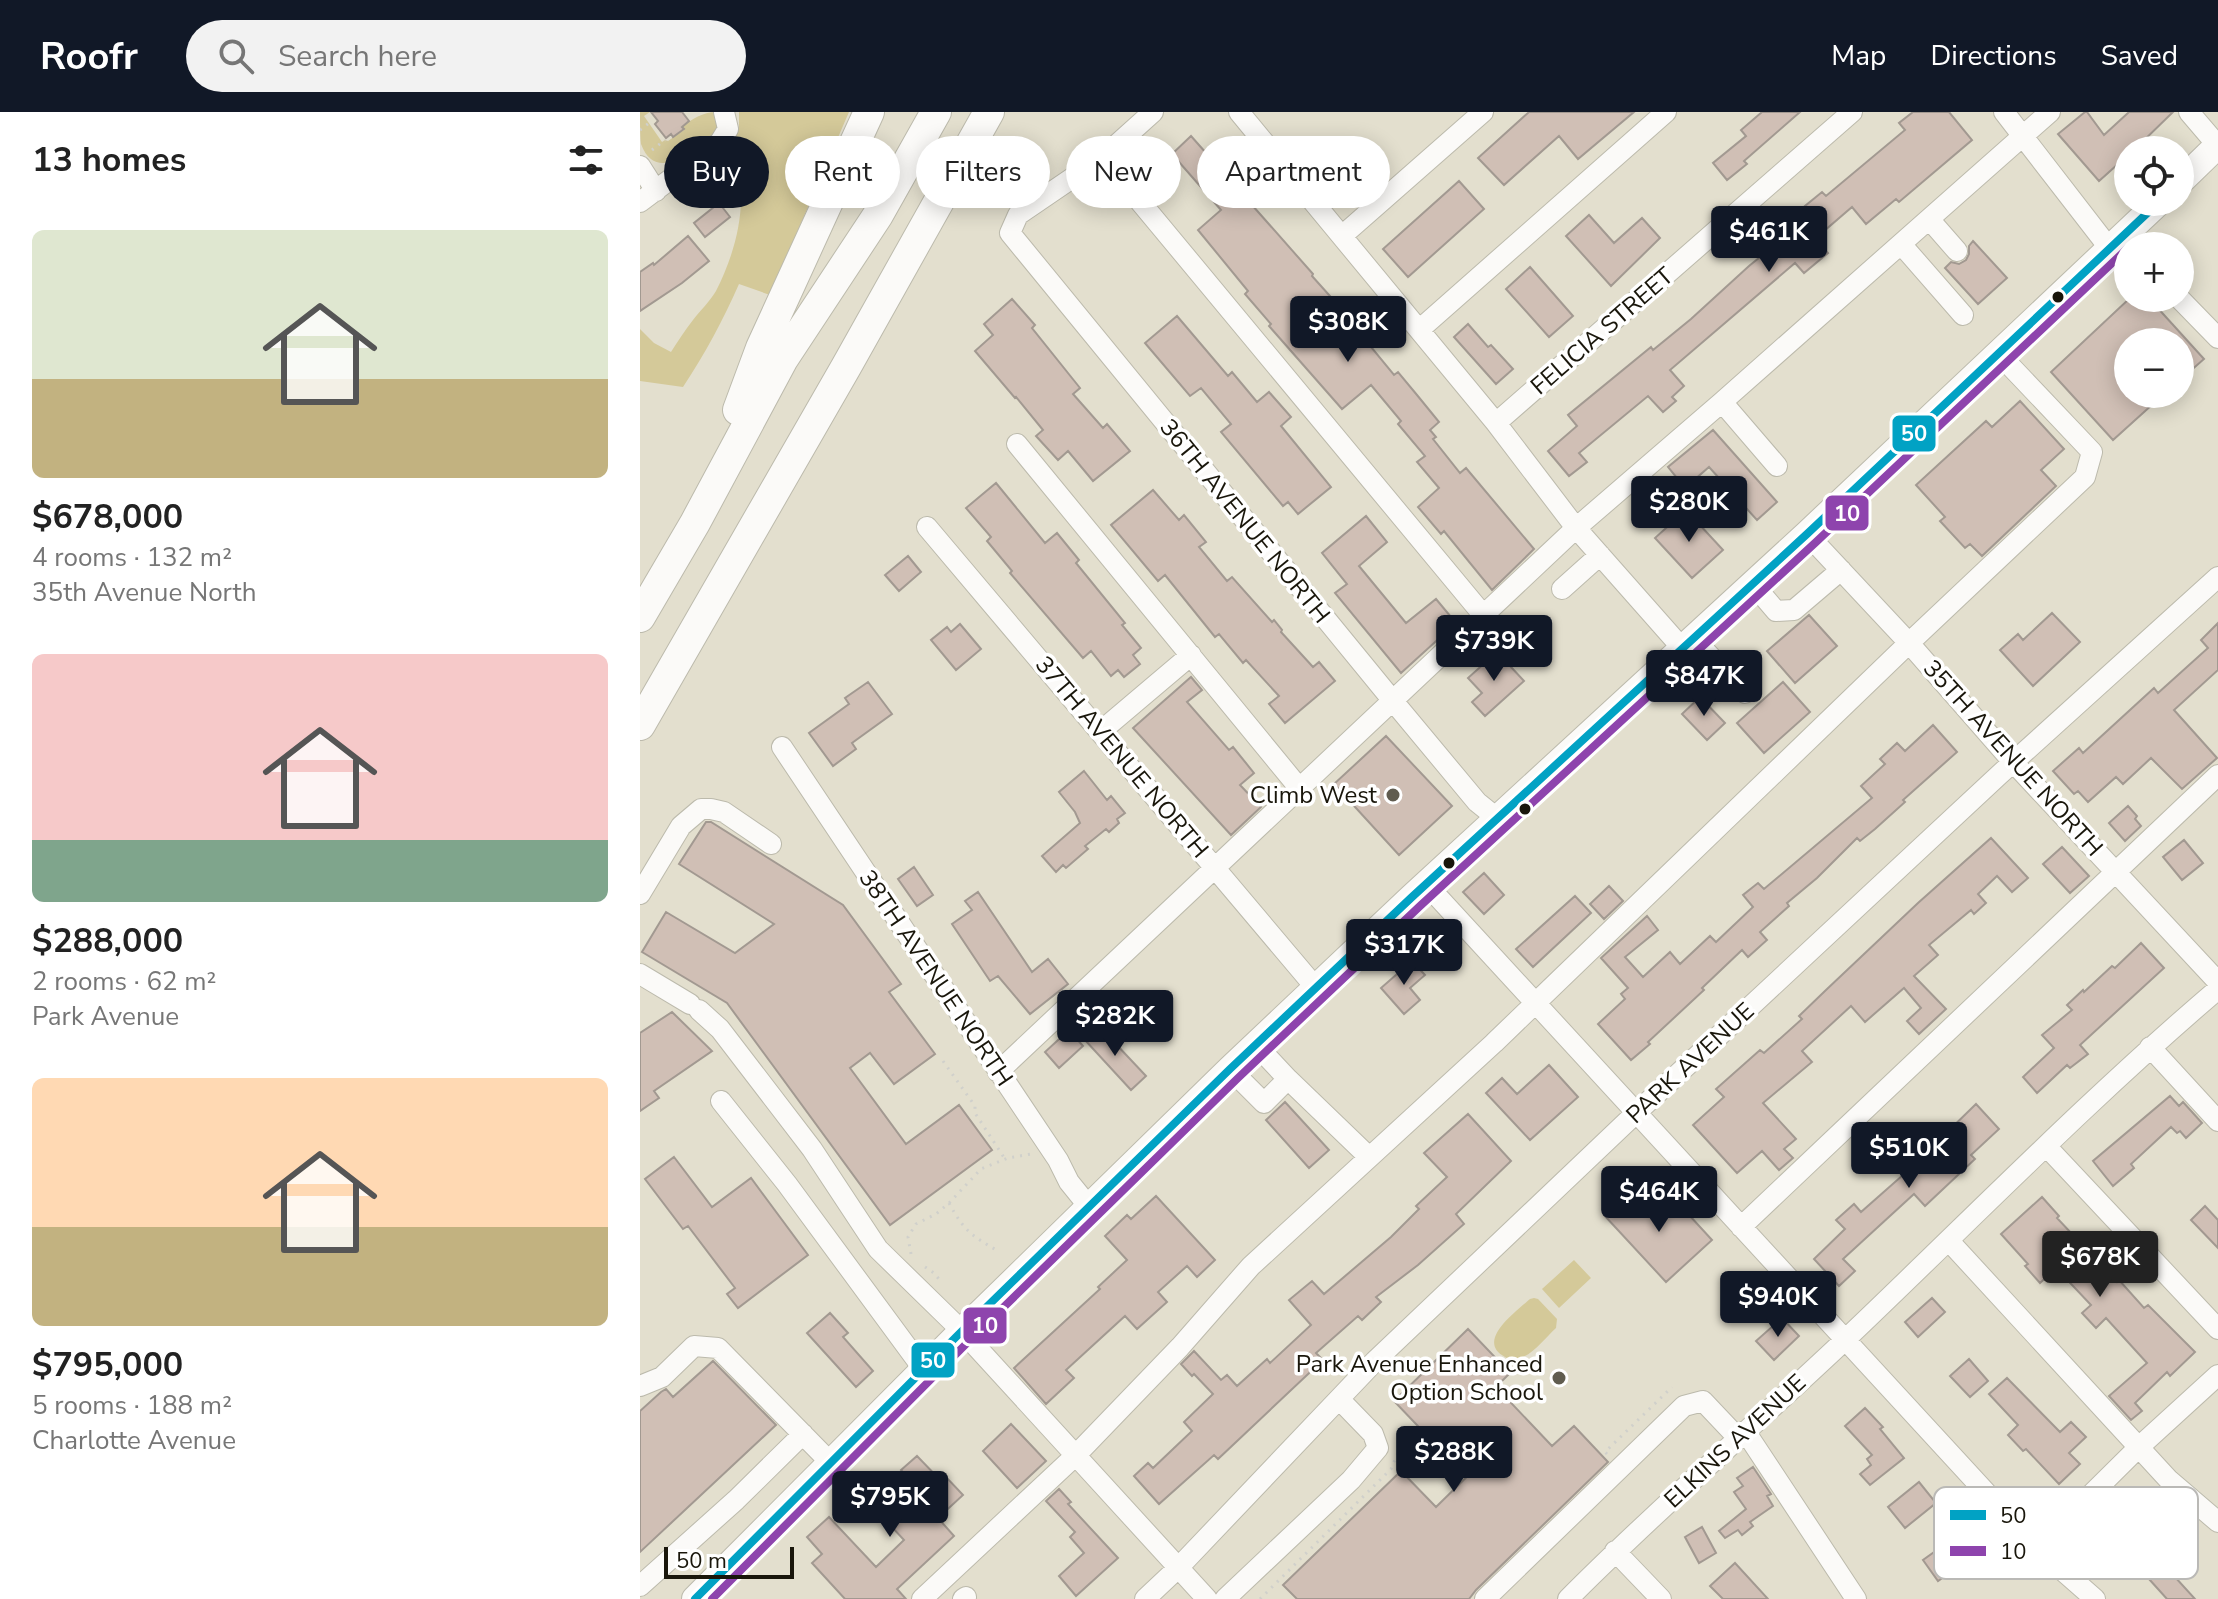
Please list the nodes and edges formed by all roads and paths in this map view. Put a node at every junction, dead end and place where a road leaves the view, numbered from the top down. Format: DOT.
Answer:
graph roads {
  1 [pos="724,112"];
  2 [pos="869,112"];
  3 [pos="936,112"];
  4 [pos="989,112"];
  5 [pos="1153,112"];
  6 [pos="1239,112"];
  7 [pos="1483,112"];
  8 [pos="1666,112"];
  9 [pos="1852,112"];
  10 [pos="2004,112"];
  11 [pos="2050,112"];
  12 [pos="2189,112"];
  13 [pos="649,123"];
  14 [pos="640,130"];
  15 [pos="1126,136"];
  16 [pos="2022,136"];
  17 [pos="664,141"];
  18 [pos="2218,145"];
  19 [pos="646,158"];
  20 [pos="2194,168"];
  21 [pos="1066,182"];
  22 [pos="648,197"];
  23 [pos="1145,208"];
  24 [pos="2146,216"];
  25 [pos="1929,219"];
  26 [pos="2132,232"];
  27 [pos="1343,235"];
  28 [pos="2114,238"];
  29 [pos="1901,244"];
  30 [pos="2114,250"];
  31 [pos="1957,251"];
  32 [pos="2193,312"];
  33 [pos="1963,315"];
  34 [pos="1419,330"];
  35 [pos="2218,338"];
  36 [pos="1999,354"];
  37 [pos="1722,402"];
  38 [pos="1496,423"];
  39 [pos="1017,444"];
  40 [pos="1777,466"];
  41 [pos="695,523"];
  42 [pos="927,527"];
  43 [pos="1576,528"];
  44 [pos="1807,534"];
  45 [pos="1600,555"];
  46 [pos="1841,570"];
  47 [pos="2218,577"];
  48 [pos="1753,584"];
  49 [pos="1562,589"];
  50 [pos="1484,616"];
  51 [pos="640,617"];
  52 [pos="1688,643"];
  53 [pos="1909,643"];
  54 [pos="1191,655"];
  55 [pos="1745,693"];
  56 [pos="1393,701"];
  57 [pos="640,725"];
  58 [pos="1100,732"];
  59 [pos="782,747"];
  60 [pos="2013,762"];
  61 [pos="2218,775"];
  62 [pos="1300,789"];
  63 [pos="1498,819"];
  64 [pos="771,844"];
  65 [pos="1215,868"];
  66 [pos="2115,872"];
  67 [pos="1426,884"];
  68 [pos="640,894"];
  69 [pos="640,974"];
  70 [pos="2218,982"];
  71 [pos="1316,988"];
  72 [pos="2218,989"];
  73 [pos="1535,1003"];
  74 [pos="1256,1045"];
  75 [pos="2150,1047"];
  76 [pos="943,1061"];
  77 [pos="1230,1069"];
  78 [pos="998,1072"];
  79 [pos="1288,1079"];
  80 [pos="721,1101"];
  81 [pos="1636,1113"];
  82 [pos="2218,1121"];
  83 [pos="2047,1147"];
  84 [pos="1369,1157"];
  85 [pos="1005,1159"];
  86 [pos="1038,1165"];
  87 [pos="949,1203"];
  88 [pos="1090,1208"];
  89 [pos="1741,1227"];
  90 [pos="1949,1241"];
  91 [pos="998,1251"];
  92 [pos="912,1258"];
  93 [pos="2218,1329"];
  94 [pos="962,1331"];
  95 [pos="1845,1340"];
  96 [pos="924,1370"];
  97 [pos="2218,1375"];
  98 [pos="640,1386"];
  99 [pos="1339,1399"];
  100 [pos="803,1434"];
  101 [pos="1741,1435"];
  102 [pos="2139,1447"];
  103 [pos="1075,1456"];
  104 [pos="831,1463"];
  105 [pos="1981,1487"];
  106 [pos="2099,1487"];
  107 [pos="2177,1487"];
  108 [pos="2198,1505"];
  109 [pos="2218,1522"];
  110 [pos="1615,1551"];
  111 [pos="1178,1568"];
  112 [pos="2072,1579"];
  113 [pos="640,1586"];
  114 [pos="708,1595"];
  115 [pos="922,1599"];
  116 [pos="1145,1599"];
  117 [pos="1207,1599"];
  118 [pos="1225,1599"];
  119 [pos="1485,1599"];
  120 [pos="1568,1599"];
  121 [pos="1661,1599"];
  122 [pos="1856,1599"];
  123 [pos="2095,1599"];
  1 -- 22 [label="street"];
  2 -- 41 [label="highway"];
  3 -- 41 [label="highway"];
  4 -- 57 [label="highway"];
  5 -- 15 [label="street"];
  6 -- 27 [label="street"];
  7 -- 27 [label="street"];
  8 -- 34 [label="street"];
  9 -- 38 [label="street, FELICIA STREET"];
  10 -- 16 [label="street"];
  11 -- 16 [label="street"];
  12 -- 18 [label="street"];
  13 -- 14 [label="path"];
  16 -- 25 [label="street"];
  16 -- 28 [label="street"];
  17 -- 19 [label="path"];
  18 -- 20 [label="main road"];
  19 -- 22 [label="street"];
  21 -- 56 [label="street, 36TH AVENUE NORTH"];
  23 -- 50 [label="street"];
  24 -- 26 [label="main road"];
  25 -- 29 [label="street"];
  25 -- 31 [label="street"];
  27 -- 34 [label="street"];
  29 -- 33 [label="street"];
  29 -- 37 [label="street"];
  30 -- 36 [label="main road"];
  32 -- 35 [label="street"];
  34 -- 38 [label="street"];
  36 -- 44 [label="main road"];
  36 -- 53 [label="street"];
  37 -- 40 [label="street"];
  37 -- 43 [label="street"];
  38 -- 43 [label="street"];
  39 -- 54 [label="street"];
  41 -- 51 [label="highway"];
  42 -- 58 [label="street, 37TH AVENUE NORTH"];
  43 -- 45 [label="street"];
  43 -- 50 [label="street"];
  44 -- 46 [label="street, 35TH AVENUE NORTH"];
  44 -- 48 [label="main road"];
  45 -- 49 [label="street"];
  45 -- 52 [label="street"];
  46 -- 48 [label="street"];
  46 -- 53 [label="street, 35TH AVENUE NORTH"];
  47 -- 60 [label="street, PARK AVENUE"];
  48 -- 52 [label="main road"];
  50 -- 56 [label="street"];
  52 -- 55 [label="street"];
  52 -- 63 [label="main road"];
  53 -- 60 [label="street, 35TH AVENUE NORTH"];
  53 -- 73 [label="street"];
  54 -- 58 [label="street"];
  54 -- 62 [label="street"];
  56 -- 62 [label="street"];
  56 -- 63 [label="street, 36TH AVENUE NORTH"];
  58 -- 65 [label="street, 37TH AVENUE NORTH"];
  59 -- 78 [label="street, 38TH AVENUE NORTH"];
  60 -- 66 [label="street, 35TH AVENUE NORTH"];
  60 -- 81 [label="street, PARK AVENUE"];
  61 -- 66 [label="street"];
  62 -- 65 [label="street"];
  63 -- 67 [label="main road"];
  64 -- 68 [label="street"];
  65 -- 71 [label="street, 37TH AVENUE NORTH"];
  65 -- 78 [label="street"];
  66 -- 70 [label="street, 35TH AVENUE NORTH"];
  66 -- 89 [label="street"];
  67 -- 71 [label="main road"];
  67 -- 73 [label="street"];
  69 -- 94 [label="street"];
  71 -- 74 [label="main road"];
  72 -- 75 [label="street, ELKINS AVENUE"];
  73 -- 81 [label="street"];
  73 -- 84 [label="street"];
  74 -- 77 [label="main road"];
  74 -- 79 [label="street"];
  75 -- 82 [label="street"];
  75 -- 83 [label="street, ELKINS AVENUE"];
  76 -- 85 [label="path"];
  77 -- 79 [label="street"];
  77 -- 88 [label="main road"];
  78 -- 88 [label="street, 38TH AVENUE NORTH"];
  79 -- 84 [label="street"];
  80 -- 96 [label="street"];
  81 -- 89 [label="street"];
  81 -- 99 [label="street, PARK AVENUE"];
  83 -- 90 [label="street, ELKINS AVENUE"];
  83 -- 93 [label="street"];
  84 -- 103 [label="street"];
  85 -- 86 [label="path"];
  85 -- 87 [label="path"];
  87 -- 91 [label="path"];
  87 -- 92 [label="path"];
  88 -- 94 [label="main road"];
  89 -- 95 [label="street"];
  90 -- 95 [label="street, ELKINS AVENUE"];
  90 -- 102 [label="street"];
  94 -- 96 [label="main road"];
  94 -- 103 [label="street"];
  95 -- 101 [label="street, ELKINS AVENUE"];
  95 -- 105 [label="street"];
  96 -- 104 [label="main road"];
  97 -- 102 [label="street"];
  98 -- 100 [label="street"];
  99 -- 111 [label="street, PARK AVENUE"];
  99 -- 118 [label="street"];
  100 -- 104 [label="street"];
  100 -- 113 [label="street"];
  101 -- 110 [label="street, ELKINS AVENUE"];
  101 -- 119 [label="street"];
  101 -- 122 [label="street"];
  102 -- 106 [label="street"];
  102 -- 107 [label="street"];
  103 -- 111 [label="street"];
  103 -- 115 [label="street"];
  104 -- 114 [label="main road"];
  108 -- 109 [label="street"];
  110 -- 120 [label="street, ELKINS AVENUE"];
  110 -- 121 [label="street"];
  111 -- 116 [label="street, PARK AVENUE"];
  111 -- 117 [label="street"];
  112 -- 123 [label="street"];
}
